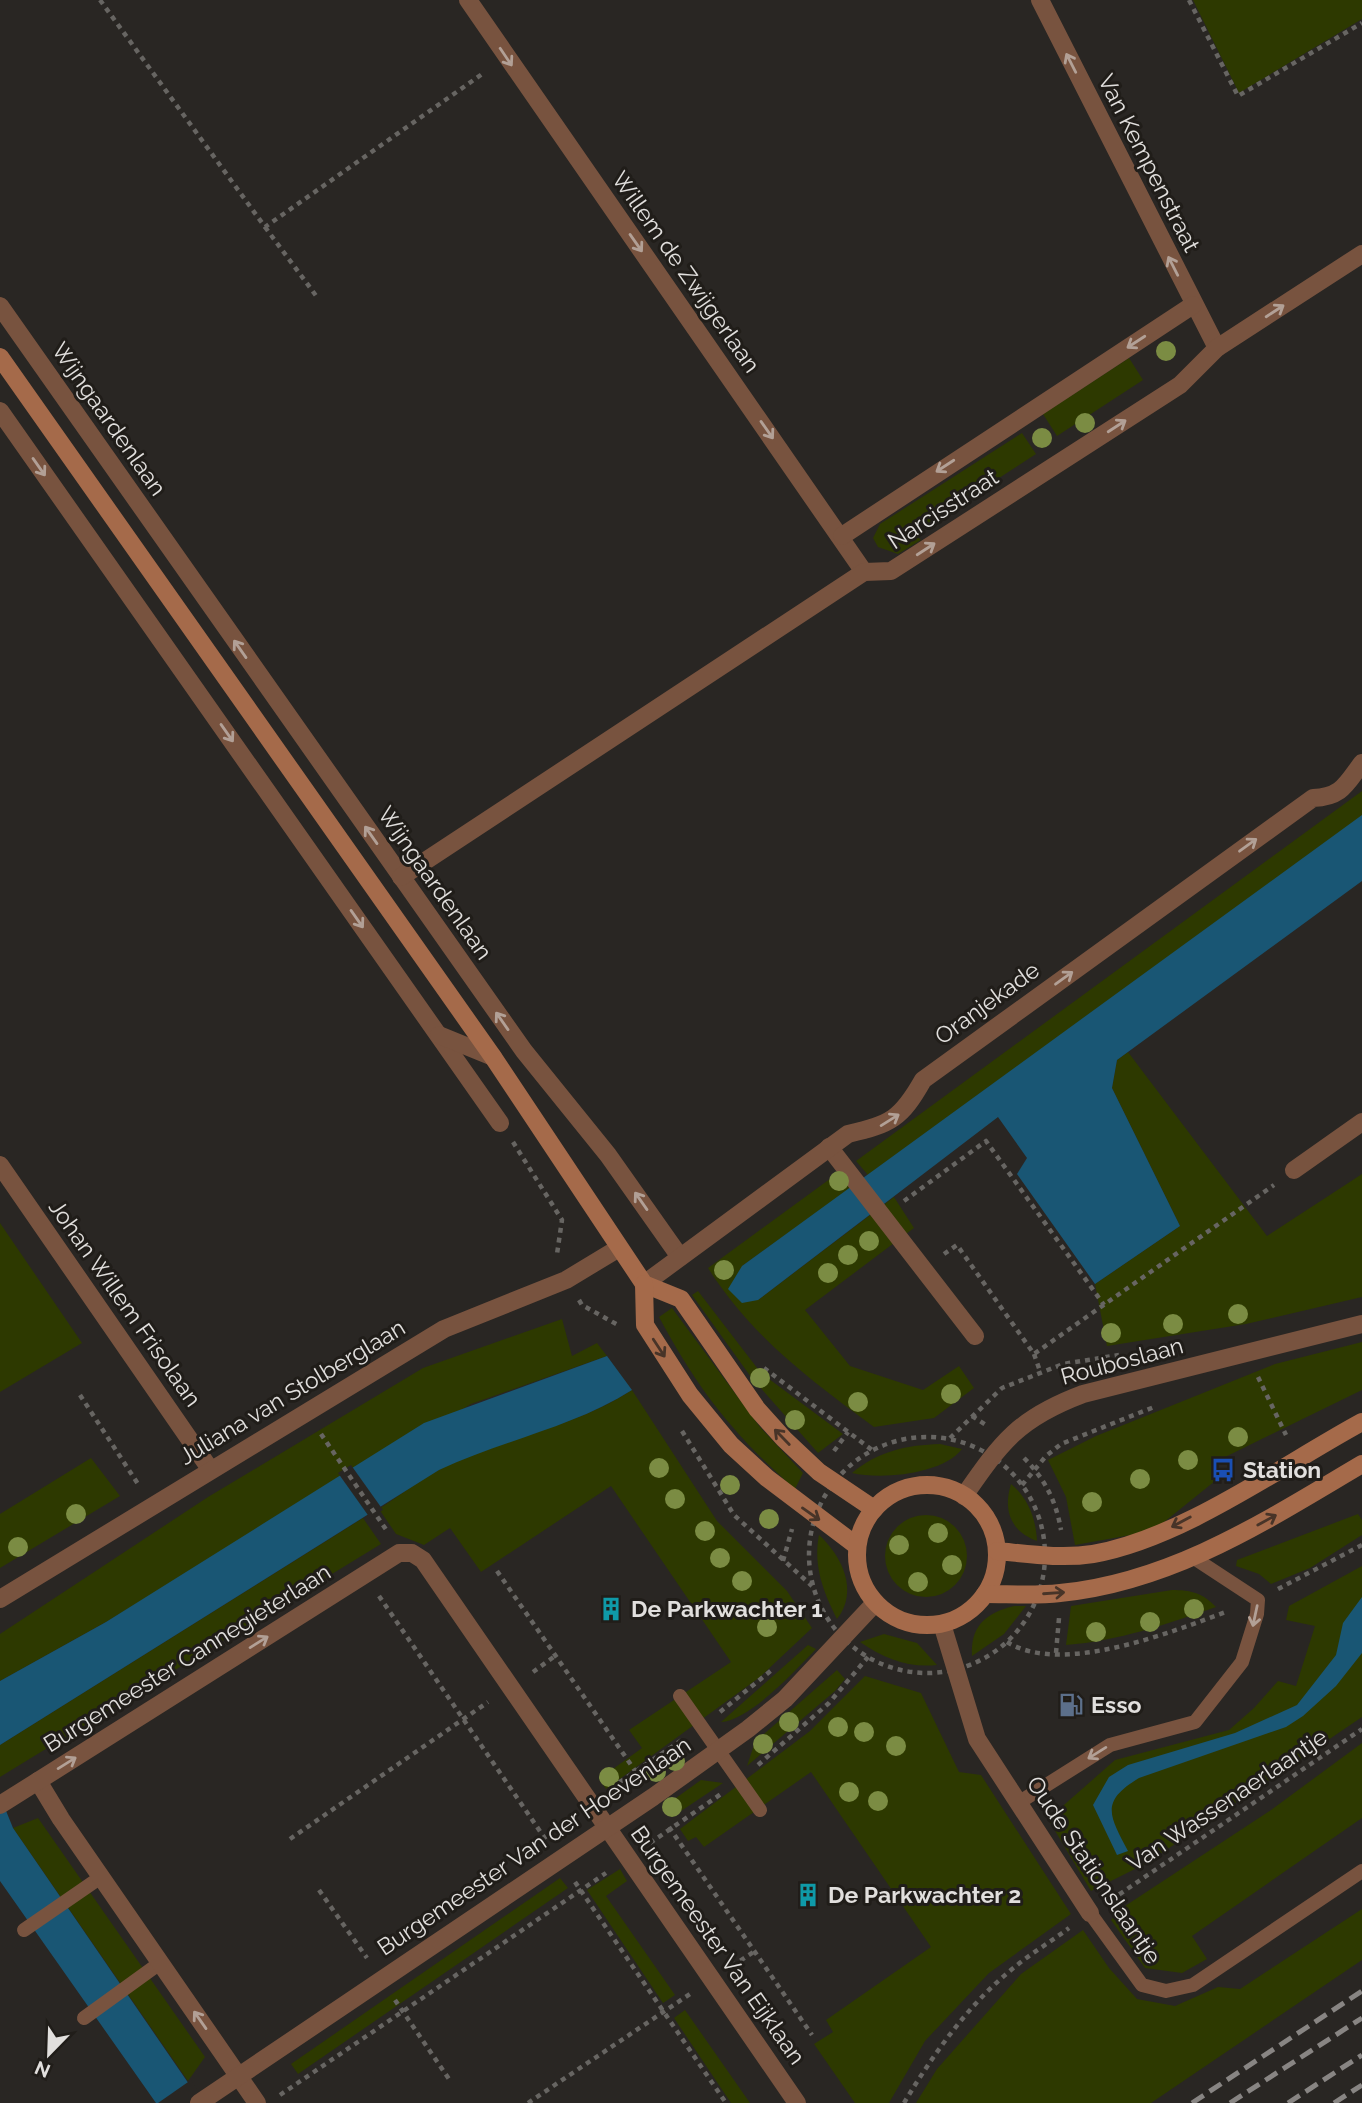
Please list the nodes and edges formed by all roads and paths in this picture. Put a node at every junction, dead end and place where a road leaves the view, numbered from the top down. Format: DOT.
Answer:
graph roads {
  1 [pos="100,0"];
  2 [pos="468,0"];
  3 [pos="1040,0"];
  4 [pos="1189,0"];
  5 [pos="1362,23"];
  6 [pos="506,58"];
  7 [pos="265,227"];
  8 [pos="1362,254"];
  9 [pos="317,298"];
  10 [pos="1193,304"];
  11 [pos="0,306"];
  12 [pos="1217,348"];
  13 [pos="0,357"];
  14 [pos="0,411"];
  15 [pos="842,536"];
  16 [pos="864,572"];
  17 [pos="1362,763"];
  18 [pos="401,877"];
  19 [pos="439,1035"];
  20 [pos="492,1057"];
  21 [pos="1362,1122"];
  22 [pos="500,1123"];
  23 [pos="830,1147"];
  24 [pos="0,1165"];
  25 [pos="1294,1170"];
  26 [pos="883,1214"];
  27 [pos="619,1248"];
  28 [pos="680,1257"];
  29 [pos="924,1269"];
  30 [pos="644,1284"];
  31 [pos="1104,1305"];
  32 [pos="1362,1324"];
  33 [pos="975,1336"];
  34 [pos="1034,1354"];
  35 [pos="1247,1354"];
  36 [pos="761,1366"];
  37 [pos="1040,1371"];
  38 [pos="80,1395"];
  39 [pos="1157,1406"];
  40 [pos="972,1416"];
  41 [pos="1362,1422"];
  42 [pos="1287,1436"];
  43 [pos="324,1439"];
  44 [pos="950,1439"];
  45 [pos="1005,1439"];
  46 [pos="1362,1464"];
  47 [pos="211,1469"];
  48 [pos="1035,1469"];
  49 [pos="1022,1485"];
  50 [pos="964,1496"];
  51 [pos="152,1505"];
  52 [pos="874,1509"];
  53 [pos="380,1519"];
  54 [pos="1362,1545"];
  55 [pos="857,1546"];
  56 [pos="997,1550"];
  57 [pos="399,1553"];
  58 [pos="1066,1556"];
  59 [pos="1194,1558"];
  60 [pos="1061,1593"];
  61 [pos="985,1594"];
  62 [pos="0,1600"];
  63 [pos="1258,1600"];
  64 [pos="875,1603"];
  65 [pos="942,1624"];
  66 [pos="843,1637"];
  67 [pos="1007,1642"];
  68 [pos="1056,1653"];
  69 [pos="555,1656"];
  70 [pos="868,1657"];
  71 [pos="955,1669"];
  72 [pos="510,1687"];
  73 [pos="680,1696"];
  74 [pos="1362,1729"];
  75 [pos="718,1751"];
  76 [pos="739,1780"];
  77 [pos="38,1781"];
  78 [pos="5,1802"];
  79 [pos="1018,1803"];
  80 [pos="760,1810"];
  81 [pos="607,1828"];
  82 [pos="290,1839"];
  83 [pos="628,1858"];
  84 [pos="1362,1871"];
  85 [pos="101,1877"];
  86 [pos="319,1890"];
  87 [pos="1090,1913"];
  88 [pos="24,1930"];
  89 [pos="755,1951"];
  90 [pos="160,1964"];
  91 [pos="712,1979"];
  92 [pos="382,1980"];
  93 [pos="403,2011"];
  94 [pos="84,2018"];
  95 [pos="238,2076"];
  96 [pos="449,2080"];
  97 [pos="279,2095"];
  98 [pos="199,2103"];
  99 [pos="257,2103"];
  100 [pos="528,2103"];
  101 [pos="797,2103"];
  102 [pos="904,2103"];
  1 -- 7 [label="path"];
  2 -- 6 [label="street, Willem de Zwijgerlaan, one-way"];
  10 -- 3 [label="street, Van Kempenstraat, one-way"];
  4 -- 5 [label="path"];
  6 -- 7 [label="path"];
  6 -- 15 [label="street, Willem de Zwijgerlaan, one-way"];
  7 -- 9 [label="path"];
  12 -- 8 [label="street, Narcisstraat, one-way"];
  10 -- 12 [label="street, Van Kempenstraat"];
  10 -- 15 [label="street, Narcisstraat, one-way"];
  18 -- 11 [label="street, Wijngaardenlaan, one-way"];
  16 -- 12 [label="street, Narcisstraat, one-way"];
  13 -- 20 [label="main road"];
  14 -- 19 [label="street, one-way"];
  15 -- 16 [label="street, Willem de Zwijgerlaan"];
  16 -- 18 [label="street, Narcisstraat"];
  23 -- 17 [label="street, Oranjekade, one-way"];
  28 -- 18 [label="street, Wijngaardenlaan, one-way"];
  19 -- 20 [label="street"];
  19 -- 22 [label="street"];
  20 -- 27 [label="main road"];
  21 -- 25 [label="street"];
  23 -- 26 [label="street"];
  23 -- 28 [label="street, Oranjekade"];
  24 -- 47 [label="street, Johan Willem Frisolaan"];
  25 -- 31 [label="path"];
  26 -- 29 [label="street"];
  26 -- 31 [label="path"];
  27 -- 30 [label="main road"];
  27 -- 47 [label="street, Juliana van Stolberglaan"];
  28 -- 30 [label="street, Oranjekade"];
  29 -- 33 [label="street"];
  29 -- 34 [label="path"];
  52 -- 30 [label="main road, one-way"];
  30 -- 55 [label="main road, one-way"];
  31 -- 34 [label="path"];
  32 -- 35 [label="street, Rouboslaan"];
  34 -- 37 [label="path"];
  35 -- 42 [label="path"];
  35 -- 45 [label="street, Rouboslaan"];
  36 -- 44 [label="path"];
  38 -- 51 [label="path"];
  39 -- 48 [label="path"];
  40 -- 45 [label="path"];
  41 -- 58 [label="main road, one-way"];
  43 -- 53 [label="path"];
  45 -- 48 [label="path"];
  45 -- 50 [label="street, Rouboslaan"];
  59 -- 46 [label="main road, one-way"];
  47 -- 51 [label="street, Juliana van Stolberglaan"];
  48 -- 49 [label="path"];
  48 -- 58 [label="path"];
  50 -- 52 [label="main road"];
  50 -- 56 [label="main road"];
  51 -- 62 [label="street, Juliana van Stolberglaan"];
  52 -- 55 [label="main road"];
  54 -- 63 [label="path"];
  55 -- 64 [label="main road"];
  56 -- 58 [label="main road"];
  56 -- 61 [label="main road"];
  57 -- 72 [label="street, Burgemeester Van Eijklaan"];
  77 -- 57 [label="street, Burgemeester Cannegieterlaan, one-way"];
  59 -- 60 [label="main road"];
  59 -- 63 [label="lane"];
  61 -- 60 [label="main road, one-way"];
  60 -- 68 [label="path"];
  61 -- 65 [label="main road"];
  63 -- 68 [label="path"];
  63 -- 79 [label="lane, one-way"];
  64 -- 65 [label="main road"];
  64 -- 66 [label="street, Burgemeester Van der Hoevenlaan"];
  65 -- 71 [label="street, Oude Stationslaantje"];
  66 -- 70 [label="path"];
  66 -- 75 [label="street, Burgemeester Van der Hoevenlaan"];
  67 -- 68 [label="path"];
  69 -- 72 [label="path"];
  70 -- 71 [label="path"];
  70 -- 76 [label="path"];
  71 -- 79 [label="street, Oude Stationslaantje"];
  72 -- 81 [label="street, Burgemeester Van Eijklaan"];
  72 -- 82 [label="path"];
  73 -- 75 [label="lane"];
  74 -- 87 [label="path, Van Wassenaerlaantje"];
  75 -- 76 [label="lane"];
  75 -- 81 [label="street, Burgemeester Van der Hoevenlaan"];
  76 -- 80 [label="lane"];
  76 -- 83 [label="path"];
  77 -- 78 [label="street, Burgemeester Cannegieterlaan"];
  77 -- 85 [label="street"];
  79 -- 87 [label="street, Oude Stationslaantje"];
  81 -- 83 [label="street, Burgemeester Van Eijklaan"];
  81 -- 92 [label="street, Burgemeester Van der Hoevenlaan"];
  83 -- 91 [label="street, Burgemeester Van Eijklaan"];
  83 -- 93 [label="path"];
  84 -- 87 [label="lane, Oude Stationslaantje"];
  85 -- 88 [label="lane"];
  85 -- 90 [label="street"];
  86 -- 92 [label="path"];
  87 -- 102 [label="path, Van Wassenaerlaantje"];
  89 -- 91 [label="path"];
  90 -- 94 [label="lane"];
  95 -- 90 [label="street, one-way"];
  91 -- 100 [label="path"];
  91 -- 101 [label="street, Burgemeester Van Eijklaan"];
  92 -- 93 [label="path"];
  92 -- 95 [label="street, Burgemeester Van der Hoevenlaan"];
  93 -- 96 [label="path"];
  93 -- 97 [label="path"];
  95 -- 98 [label="street, Burgemeester Van der Hoevenlaan"];
  95 -- 99 [label="street"];
}
